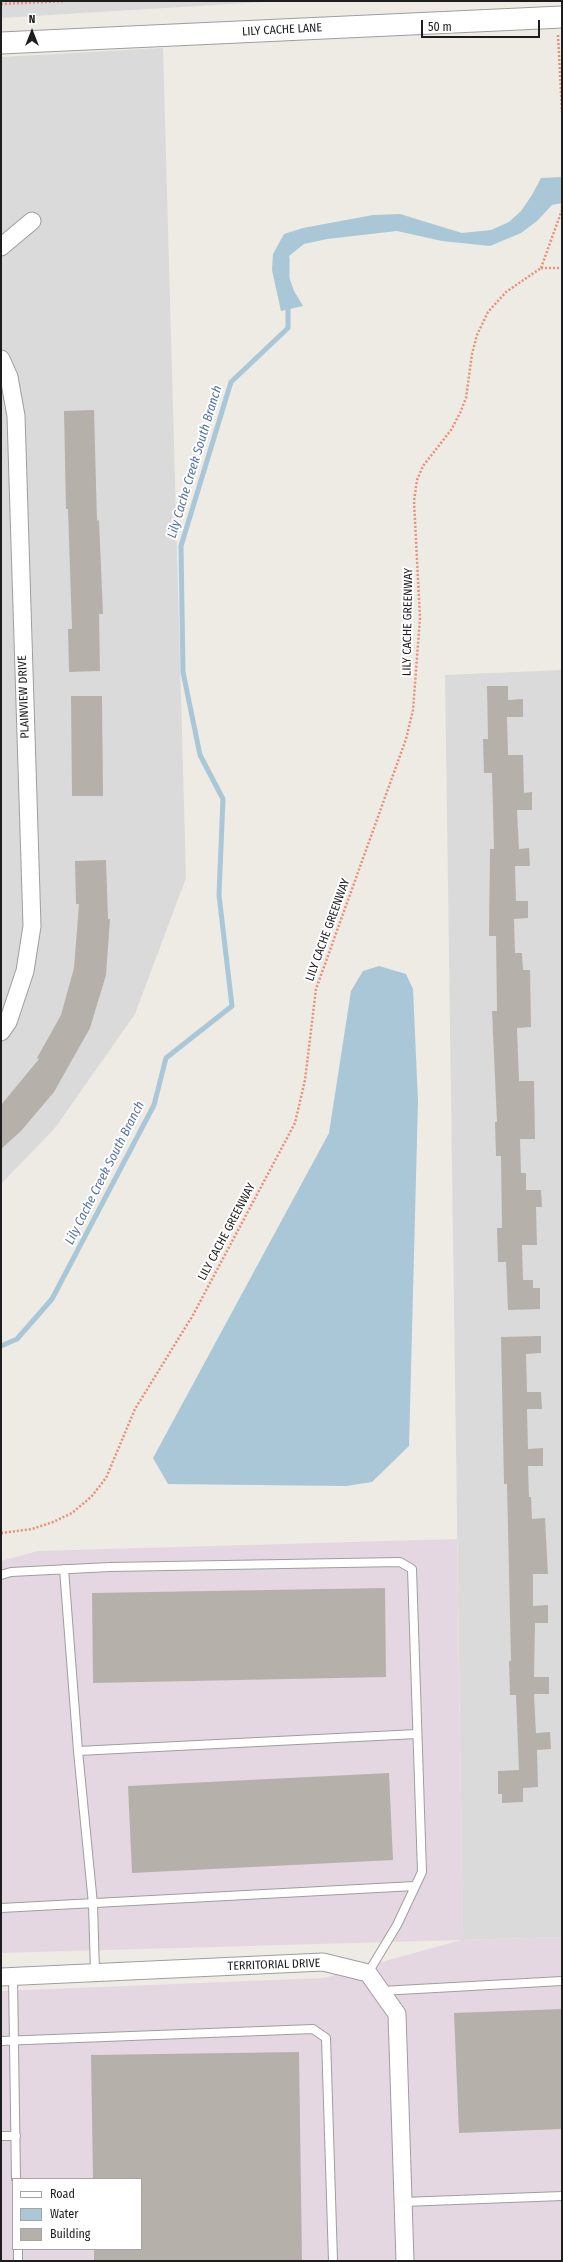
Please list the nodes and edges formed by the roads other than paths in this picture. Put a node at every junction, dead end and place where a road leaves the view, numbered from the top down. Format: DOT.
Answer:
graph roads {
  1 [pos="562,18"];
  2 [pos="1,43"];
  3 [pos="32,221"];
  4 [pos="1,247"];
  5 [pos="1,359"];
  6 [pos="1,1032"];
  7 [pos="64,1569"];
  8 [pos="1,1575"];
  9 [pos="417,1734"];
  10 [pos="78,1751"];
  11 [pos="415,1886"];
  12 [pos="93,1904"];
  13 [pos="1,1908"];
  14 [pos="95,1972"];
  15 [pos="368,1973"];
  16 [pos="7,1977"];
  17 [pos="562,1981"];
  18 [pos="381,1991"];
  19 [pos="14,2039"];
  20 [pos="1,2041"];
  21 [pos="1,2136"];
  22 [pos="16,2136"];
  23 [pos="16,2178"];
  24 [pos="562,2196"];
  25 [pos="403,2202"];
  26 [pos="18,2250"];
  27 [pos="18,2261"];
  28 [pos="333,2261"];
  29 [pos="405,2261"];
  1 -- 2 [label="street, LILY CACHE LANE"];
  3 -- 4 [label="street"];
  5 -- 6 [label="street, PLAINVIEW DRIVE"];
  7 -- 8 [label="lane"];
  7 -- 9 [label="lane"];
  7 -- 10 [label="lane"];
  9 -- 10 [label="lane"];
  9 -- 11 [label="lane"];
  10 -- 12 [label="lane"];
  11 -- 12 [label="lane"];
  11 -- 15 [label="lane"];
  12 -- 13 [label="lane"];
  12 -- 14 [label="lane"];
  14 -- 15 [label="street, TERRITORIAL DRIVE"];
  14 -- 16 [label="street, TERRITORIAL DRIVE"];
  15 -- 18 [label="street"];
  16 -- 19 [label="lane"];
  17 -- 18 [label="lane"];
  18 -- 25 [label="street"];
  19 -- 20 [label="lane"];
  19 -- 22 [label="lane"];
  19 -- 28 [label="lane"];
  21 -- 22 [label="lane"];
  22 -- 23 [label="lane"];
  24 -- 25 [label="lane"];
  25 -- 29 [label="street"];
  26 -- 27 [label="lane"];
}
